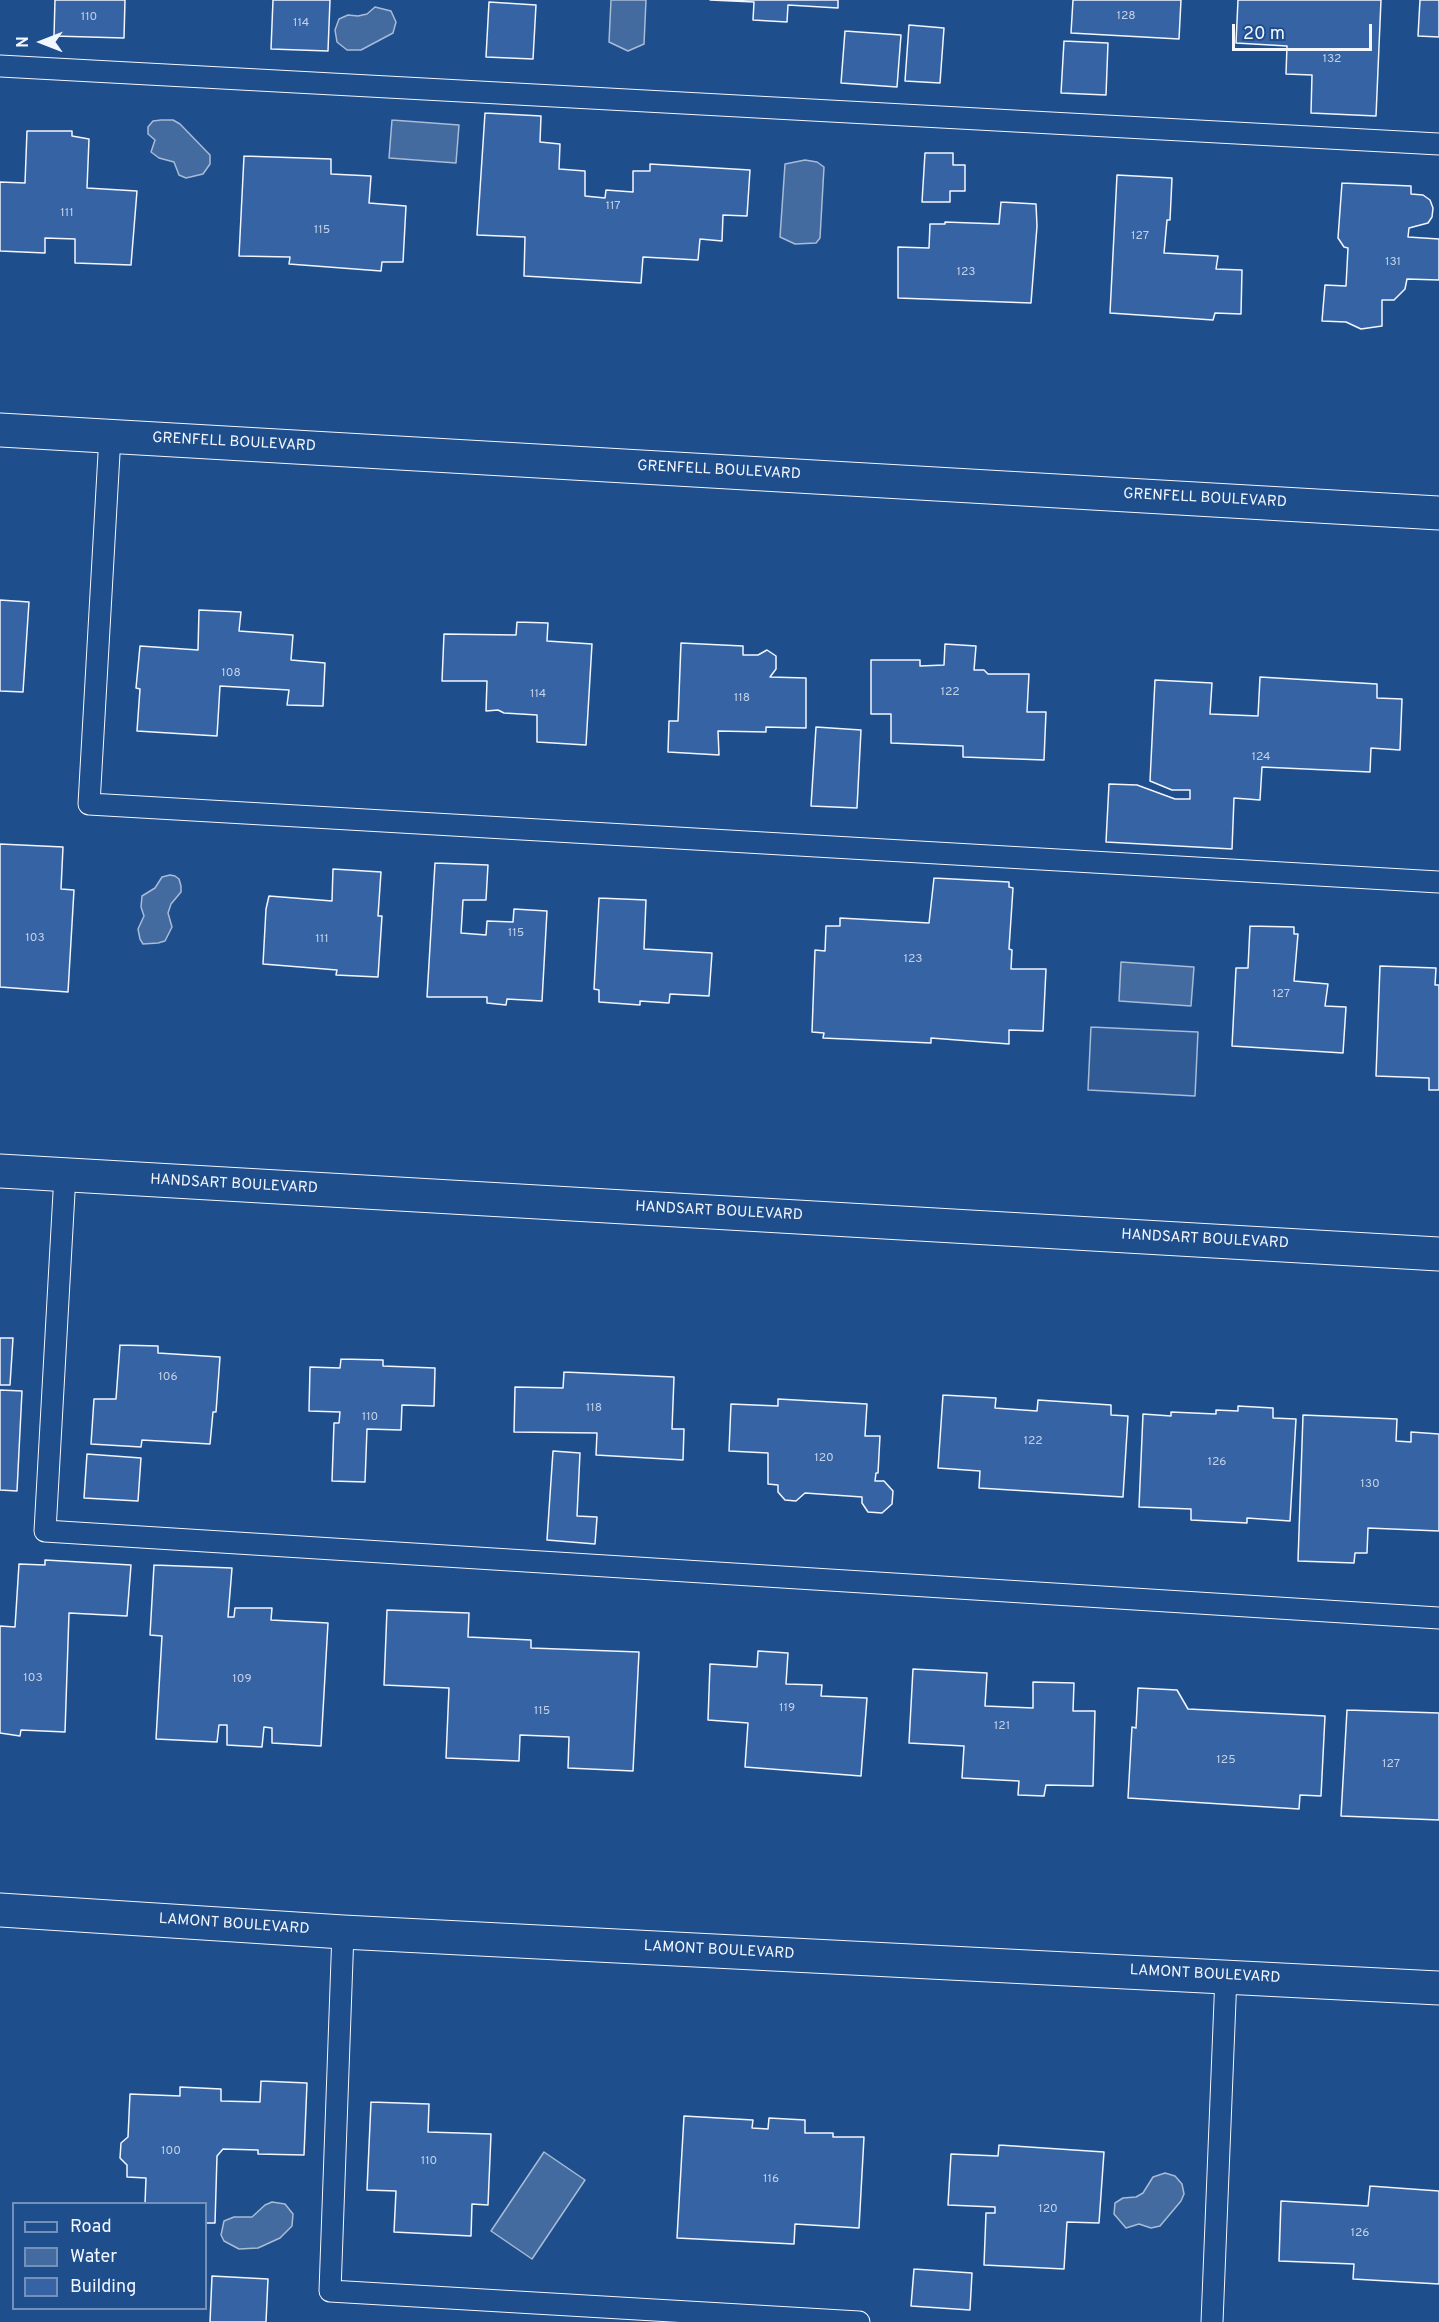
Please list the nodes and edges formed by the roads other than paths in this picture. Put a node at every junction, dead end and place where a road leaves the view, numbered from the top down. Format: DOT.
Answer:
graph roads {
  1 [pos="0,66"];
  2 [pos="1439,144"];
  3 [pos="0,430"];
  4 [pos="110,436"];
  5 [pos="1439,513"];
  6 [pos="1439,882"];
  7 [pos="0,1171"];
  8 [pos="65,1175"];
  9 [pos="1439,1254"];
  10 [pos="1439,1618"];
  11 [pos="0,1910"];
  12 [pos="343,1932"];
  13 [pos="1226,1976"];
  14 [pos="1439,1988"];
  15 [pos="859,2322"];
  16 [pos="1212,2322"];
  1 -- 2 [label="lane"];
  3 -- 4 [label="street, GRENFELL BOULEVARD"];
  4 -- 5 [label="street, GRENFELL BOULEVARD"];
  4 -- 6 [label="lane"];
  7 -- 8 [label="street, HANDSART BOULEVARD"];
  8 -- 9 [label="street, HANDSART BOULEVARD"];
  8 -- 10 [label="lane"];
  11 -- 12 [label="street, LAMONT BOULEVARD"];
  12 -- 13 [label="street, LAMONT BOULEVARD"];
  12 -- 15 [label="lane"];
  13 -- 14 [label="street, LAMONT BOULEVARD"];
  13 -- 16 [label="lane"];
}
